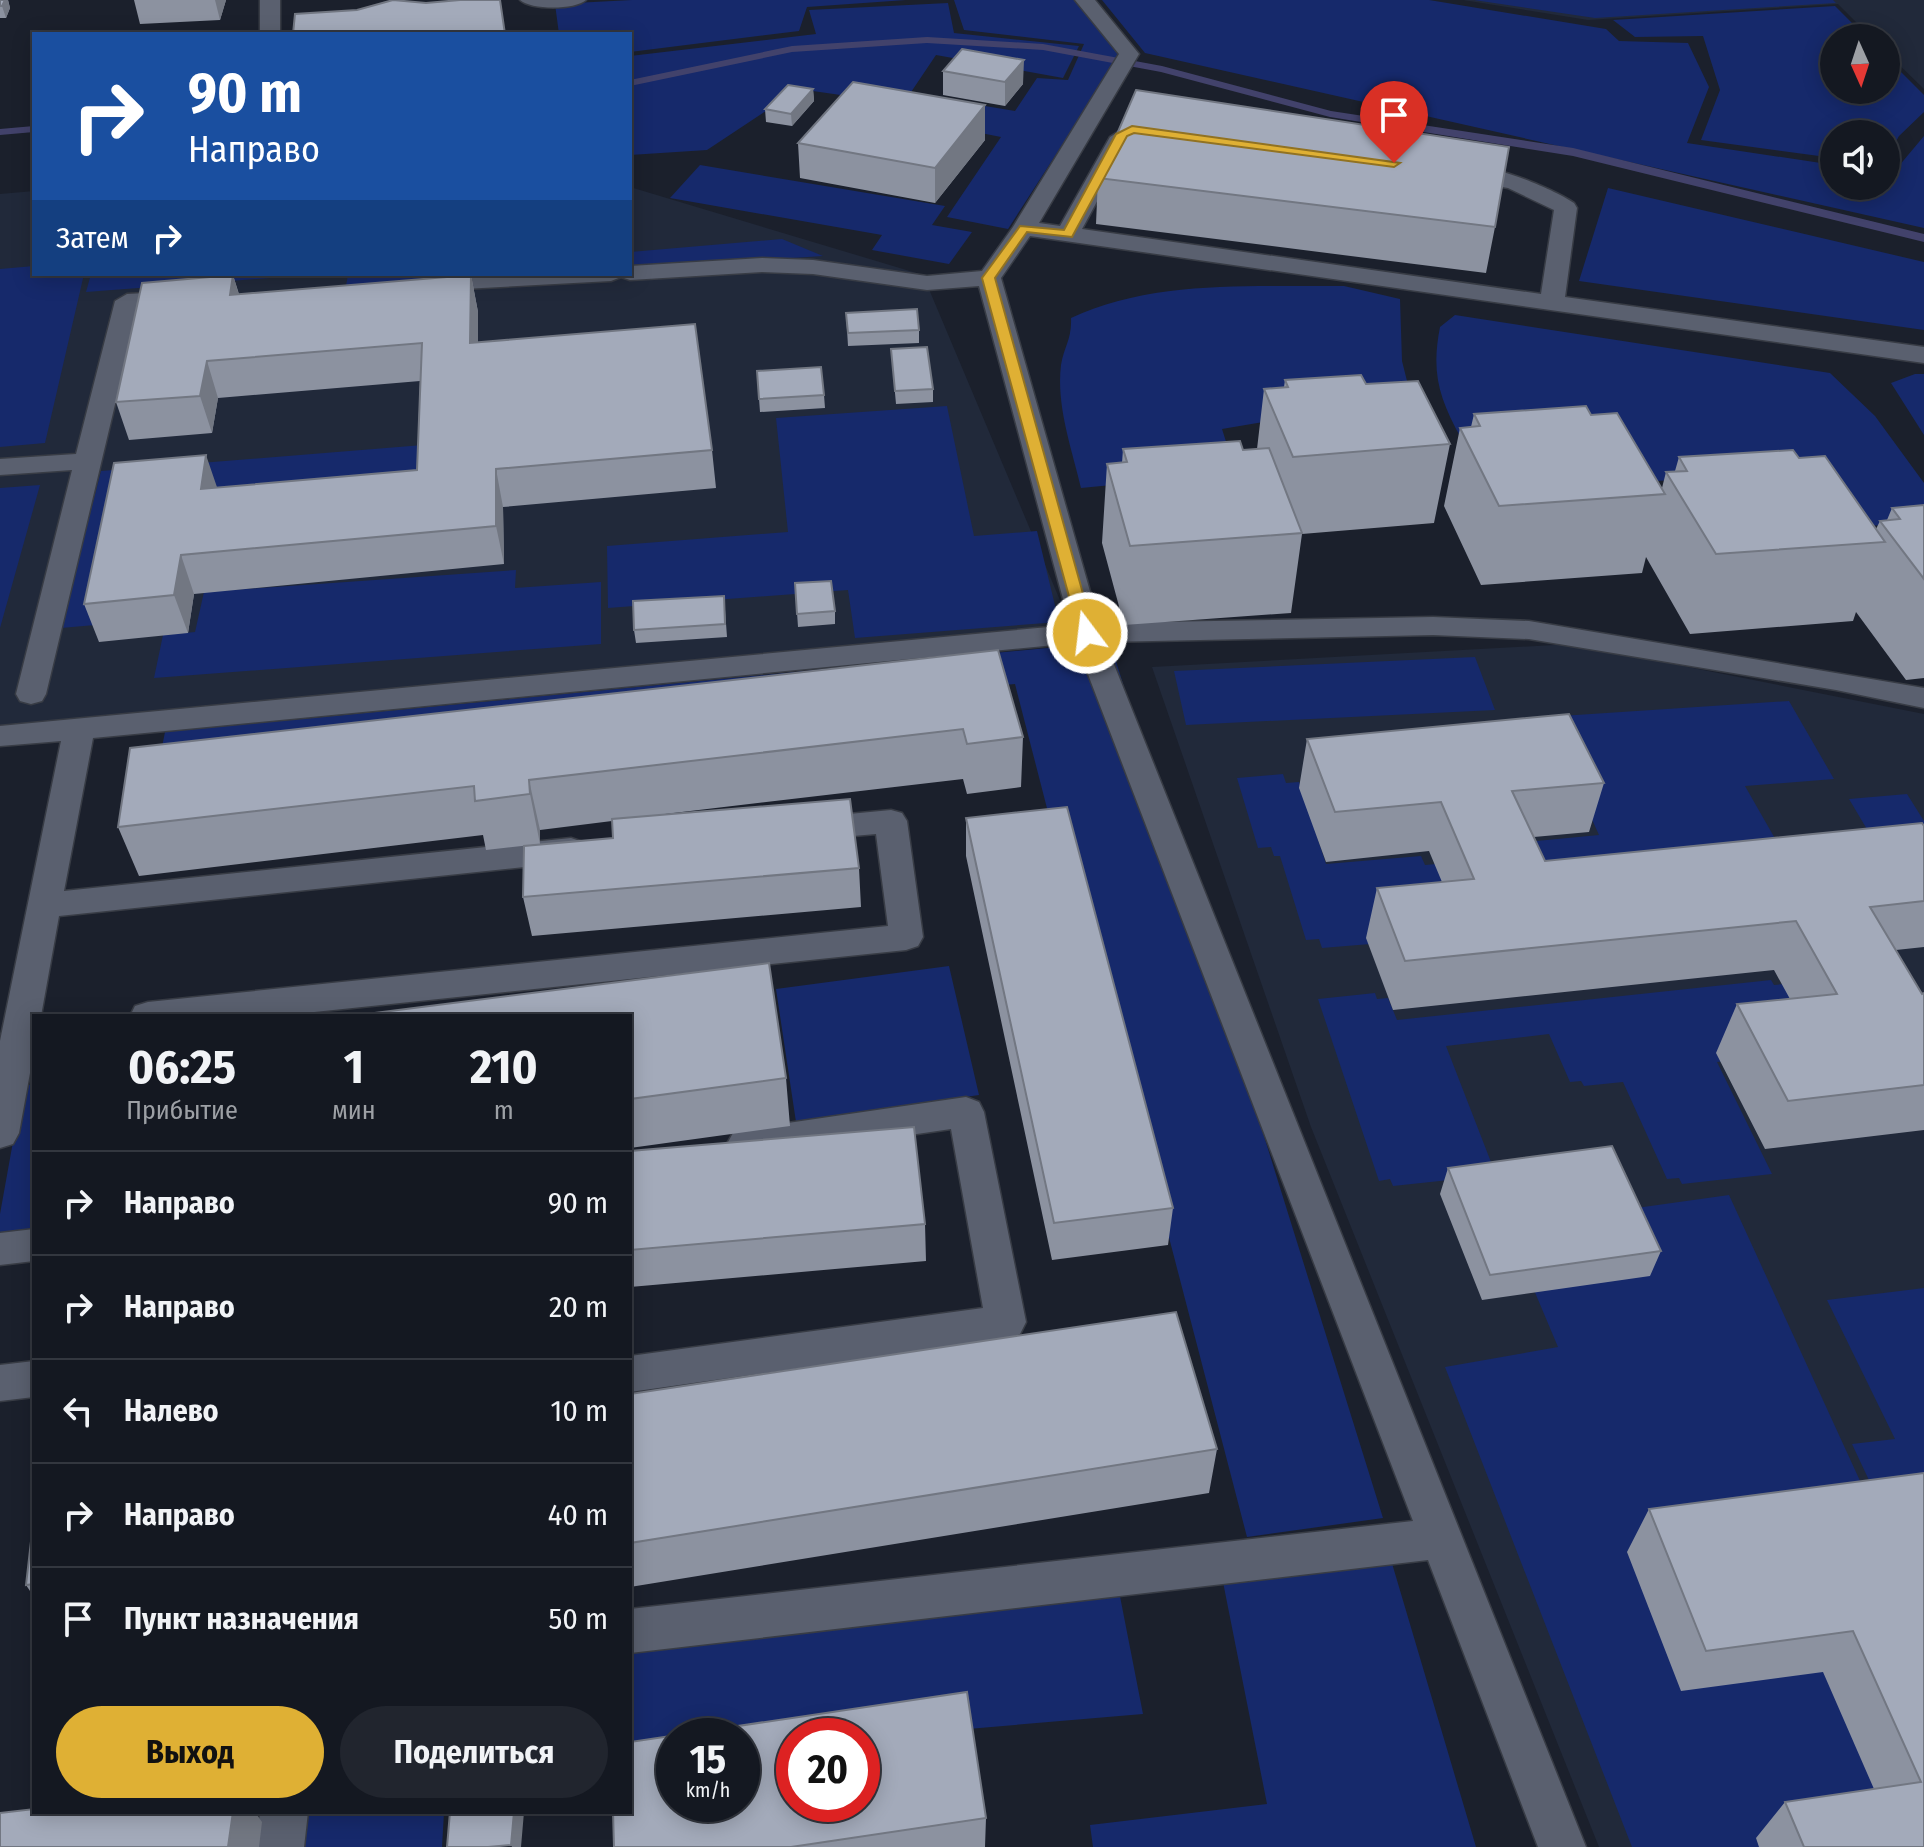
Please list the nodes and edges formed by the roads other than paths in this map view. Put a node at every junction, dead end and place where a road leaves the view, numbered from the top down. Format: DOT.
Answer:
graph roads {
  1 [pos="270,0"];
  2 [pos="576,0"];
  3 [pos="1085,0"];
  4 [pos="532,7"];
  5 [pos="270,32"];
  6 [pos="1144,129"];
  7 [pos="1441,170"];
  8 [pos="1024,228"];
  9 [pos="1067,235"];
  10 [pos="632,273"];
  11 [pos="574,276"];
  12 [pos="989,278"];
  13 [pos="408,285"];
  14 [pos="205,297"];
  15 [pos="1552,304"];
  16 [pos="1924,355"];
  17 [pos="88,461"];
  18 [pos="0,467"];
  19 [pos="1087,633"];
  20 [pos="31,694"];
  21 [pos="1924,698"];
  22 [pos="79,728"];
  23 [pos="0,736"];
  24 [pos="770,832"];
  25 [pos="602,847"];
  26 [pos="43,905"];
  27 [pos="167,1014"];
  28 [pos="27,1029"];
  29 [pos="0,1133"];
  30 [pos="706,1150"];
  31 [pos="32,1245"];
  32 [pos="0,1249"];
  33 [pos="632,1374"];
  34 [pos="32,1379"];
  35 [pos="0,1383"];
  36 [pos="1441,1538"];
  37 [pos="632,1631"];
  38 [pos="284,1814"];
  39 [pos="280,1847"];
  40 [pos="1562,1847"];
  1 -- 5 [label="lane"];
  2 -- 4 [label="lane"];
  3 -- 8 [label="lane"];
  6 -- 9 [label="lane"];
  7 -- 15 [label="lane"];
  8 -- 9 [label="lane"];
  8 -- 12 [label="lane"];
  9 -- 15 [label="lane"];
  10 -- 12 [label="lane"];
  11 -- 13 [label="lane"];
  12 -- 19 [label="lane"];
  14 -- 17 [label="lane"];
  15 -- 16 [label="lane"];
  17 -- 18 [label="lane"];
  17 -- 20 [label="lane"];
  19 -- 21 [label="lane"];
  19 -- 22 [label="lane"];
  19 -- 36 [label="lane"];
  22 -- 23 [label="lane"];
  22 -- 26 [label="lane"];
  24 -- 27 [label="lane"];
  25 -- 26 [label="lane"];
  26 -- 28 [label="lane"];
  28 -- 29 [label="lane"];
  30 -- 33 [label="lane"];
  31 -- 32 [label="lane"];
  34 -- 35 [label="lane"];
  36 -- 37 [label="lane"];
  36 -- 40 [label="lane"];
  38 -- 39 [label="lane"];
}
